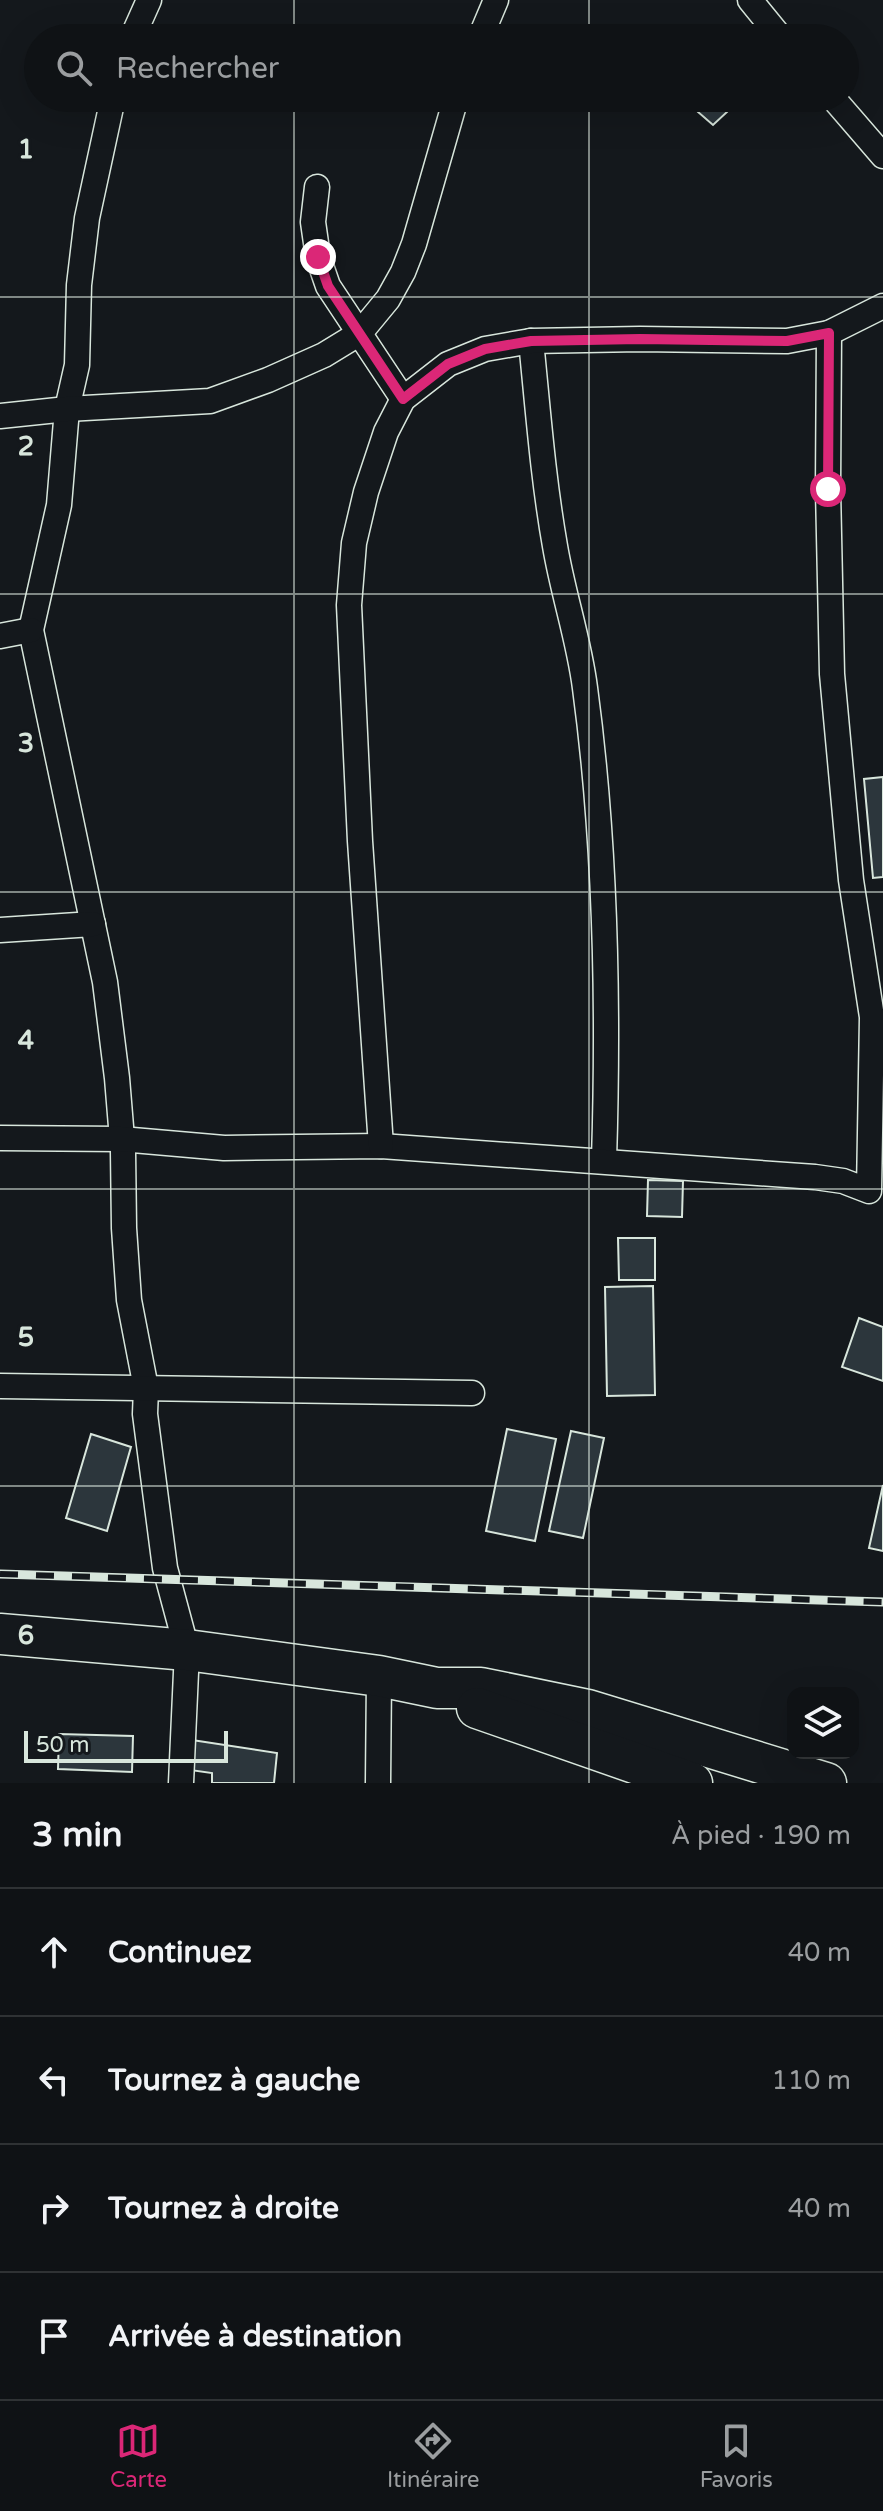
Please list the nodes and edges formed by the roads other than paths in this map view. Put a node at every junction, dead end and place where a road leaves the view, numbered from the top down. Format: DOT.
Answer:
graph roads {
  1 [pos="149,0"];
  2 [pos="496,0"];
  3 [pos="750,0"];
  4 [pos="138,24"];
  5 [pos="486,24"];
  6 [pos="770,24"];
  7 [pos="110,112"];
  8 [pos="452,112"];
  9 [pos="845,112"];
  10 [pos="883,156"];
  11 [pos="317,187"];
  12 [pos="883,306"];
  13 [pos="360,333"];
  14 [pos="829,333"];
  15 [pos="531,341"];
  16 [pos="403,399"];
  17 [pos="67,409"];
  18 [pos="0,416"];
  19 [pos="31,630"];
  20 [pos="0,636"];
  21 [pos="93,924"];
  22 [pos="0,930"];
  23 [pos="0,1138"];
  24 [pos="121,1139"];
  25 [pos="381,1146"];
  26 [pos="604,1160"];
  27 [pos="0,1386"];
  28 [pos="146,1388"];
  29 [pos="472,1393"];
  30 [pos="0,1634"];
  31 [pos="187,1650"];
  32 [pos="379,1676"];
  33 [pos="437,1688"];
  34 [pos="674,1780"];
  35 [pos="181,1783"];
  36 [pos="378,1783"];
  37 [pos="826,1783"];
  1 -- 4 [label="street"];
  2 -- 5 [label="street"];
  3 -- 6 [label="street"];
  7 -- 17 [label="street"];
  8 -- 13 [label="street"];
  9 -- 10 [label="street"];
  11 -- 13 [label="street"];
  12 -- 14 [label="street"];
  13 -- 16 [label="street"];
  13 -- 17 [label="street"];
  14 -- 15 [label="street"];
  14 -- 26 [label="street"];
  15 -- 16 [label="street"];
  15 -- 26 [label="street"];
  16 -- 25 [label="street"];
  17 -- 18 [label="street"];
  17 -- 19 [label="street"];
  19 -- 20 [label="street"];
  19 -- 21 [label="street"];
  21 -- 22 [label="street"];
  21 -- 24 [label="street"];
  23 -- 24 [label="street"];
  24 -- 25 [label="street"];
  24 -- 28 [label="street"];
  25 -- 26 [label="street"];
  27 -- 28 [label="street"];
  28 -- 29 [label="street"];
  28 -- 31 [label="street"];
  30 -- 31 [label="highway"];
  31 -- 32 [label="highway"];
  31 -- 35 [label="street"];
  32 -- 33 [label="highway"];
  32 -- 36 [label="street"];
  33 -- 34 [label="highway"];
  33 -- 37 [label="highway"];
}
